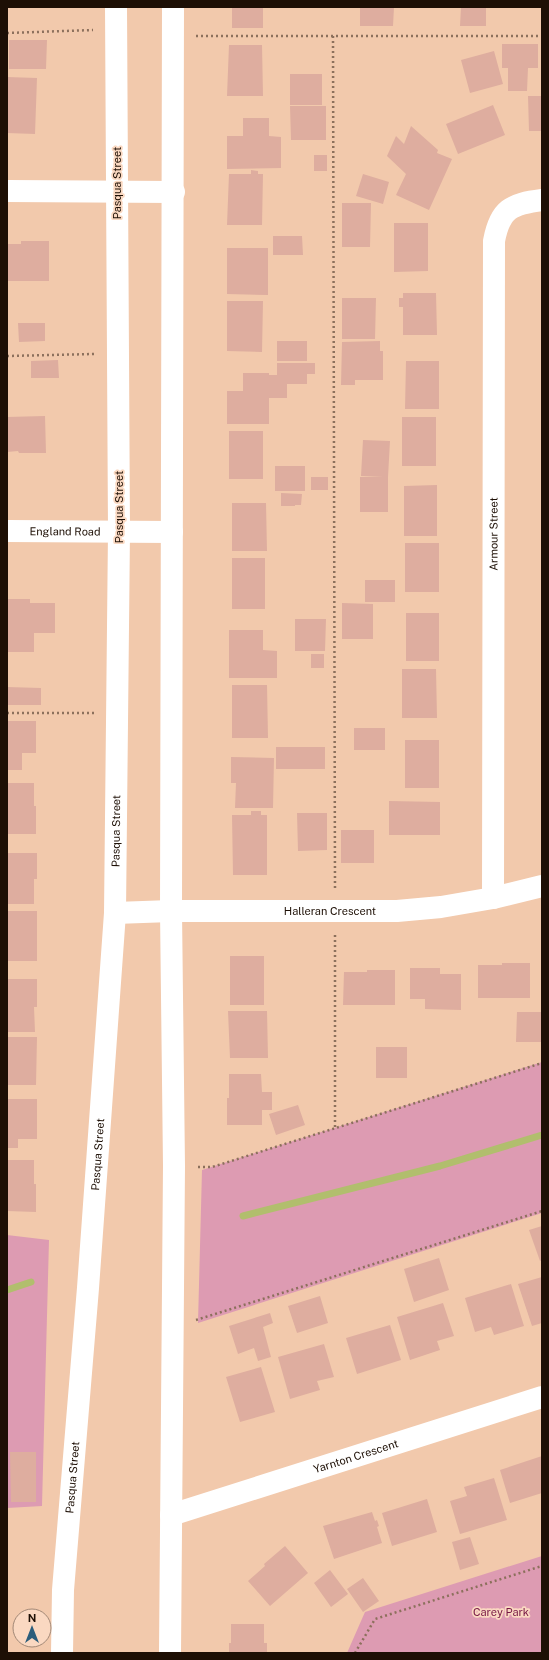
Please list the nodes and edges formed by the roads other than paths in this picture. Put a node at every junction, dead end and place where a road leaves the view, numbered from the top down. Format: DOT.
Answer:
graph roads {
  1 [pos="116,7"];
  2 [pos="174,7"];
  3 [pos="7,191"];
  4 [pos="118,192"];
  5 [pos="174,192"];
  6 [pos="542,200"];
  7 [pos="7,531"];
  8 [pos="119,531"];
  9 [pos="172,532"];
  10 [pos="542,886"];
  11 [pos="493,898"];
  12 [pos="171,911"];
  13 [pos="115,913"];
  14 [pos="542,1397"];
  15 [pos="171,1515"];
  16 [pos="62,1653"];
  17 [pos="170,1653"];
  1 -- 4 [label="main road, Pasqua Street"];
  2 -- 5 [label="main road"];
  3 -- 4 [label="main road"];
  4 -- 5 [label="main road"];
  4 -- 8 [label="main road, Pasqua Street"];
  5 -- 9 [label="main road"];
  6 -- 11 [label="main road, Armour Street"];
  7 -- 8 [label="main road, England Road"];
  8 -- 9 [label="main road, England Road"];
  8 -- 13 [label="main road, Pasqua Street"];
  9 -- 12 [label="main road"];
  10 -- 11 [label="main road, Halleran Crescent"];
  11 -- 12 [label="main road, Halleran Crescent"];
  12 -- 13 [label="main road, Halleran Crescent"];
  12 -- 15 [label="main road"];
  13 -- 16 [label="main road, Pasqua Street"];
  14 -- 15 [label="main road, Yarnton Crescent"];
  15 -- 17 [label="main road"];
}
